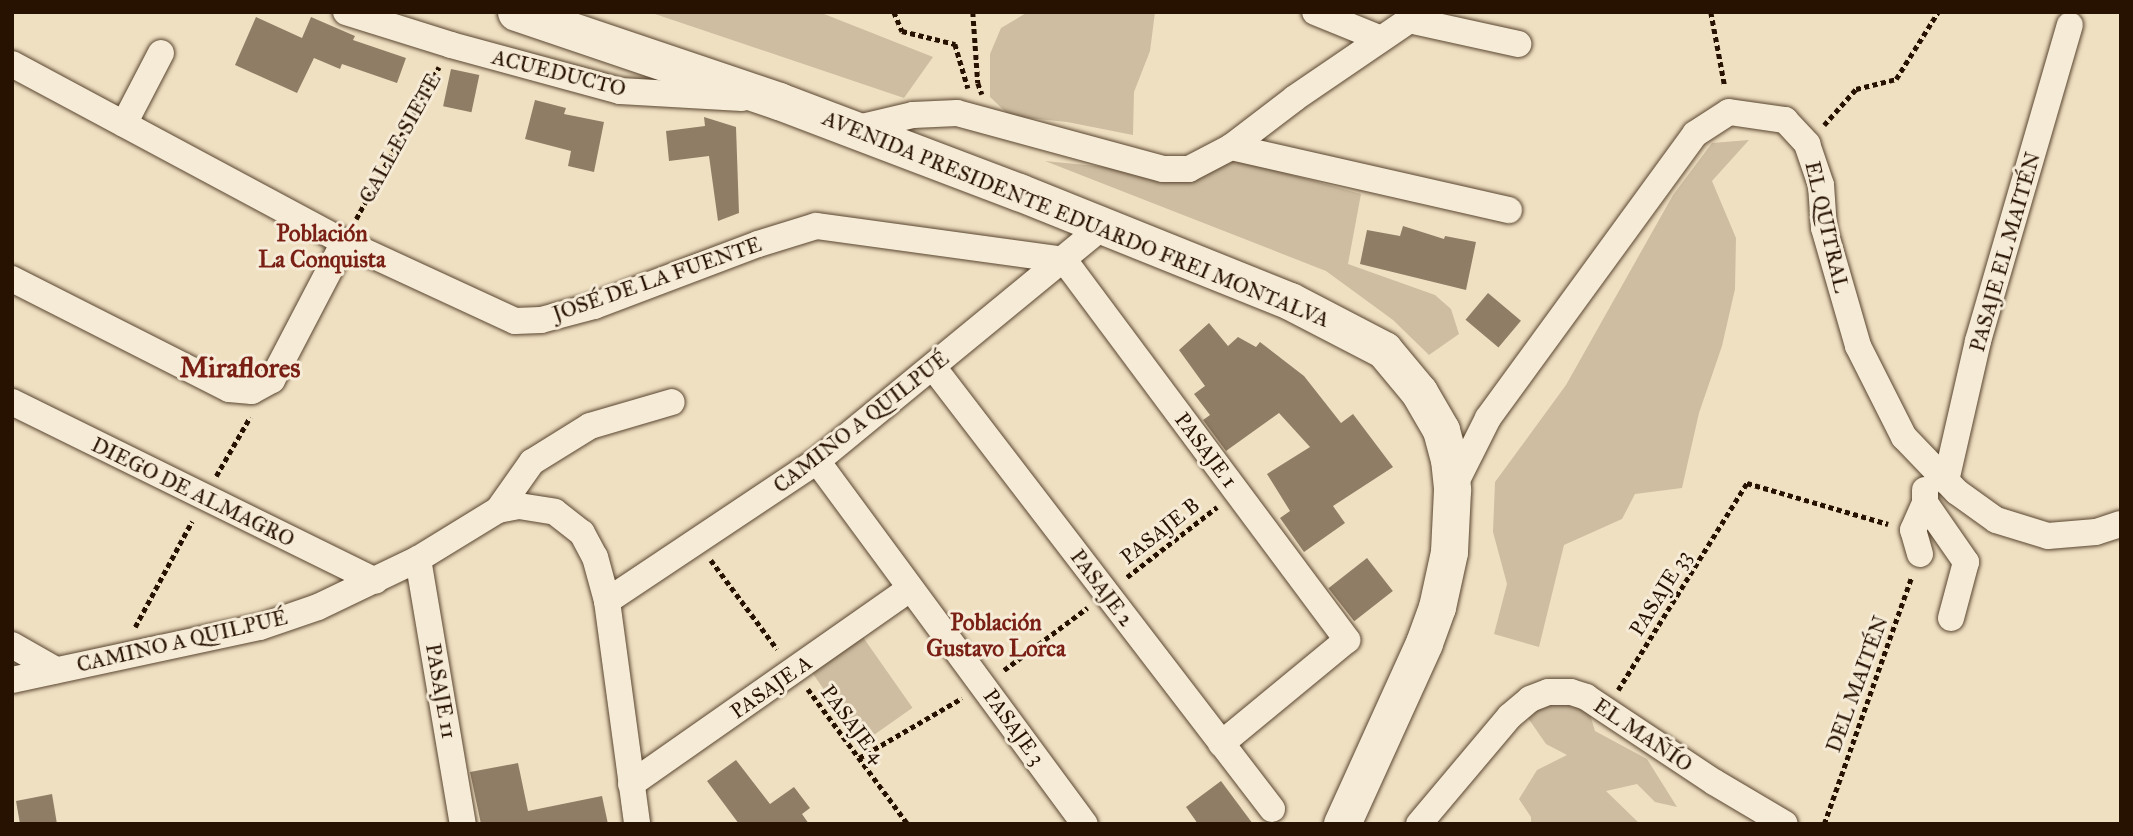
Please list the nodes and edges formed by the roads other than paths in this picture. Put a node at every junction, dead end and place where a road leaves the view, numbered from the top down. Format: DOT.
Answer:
graph roads {
  1 [pos="345,12"];
  2 [pos="516,12"];
  3 [pos="1315,12"];
  4 [pos="1415,16"];
  5 [pos="2070,25"];
  6 [pos="1381,38"];
  7 [pos="1518,44"];
  8 [pos="161,53"];
  9 [pos="12,64"];
  10 [pos="779,101"];
  11 [pos="124,124"];
  12 [pos="854,130"];
  13 [pos="1231,147"];
  14 [pos="1509,210"];
  15 [pos="1103,226"];
  16 [pos="344,242"];
  17 [pos="1064,260"];
  18 [pos="12,279"];
  19 [pos="933,367"];
  20 [pos="12,402"];
  21 [pos="672,402"];
  22 [pos="1926,459"];
  23 [pos="817,461"];
  24 [pos="1946,481"];
  25 [pos="1452,490"];
  26 [pos="1925,503"];
  27 [pos="498,510"];
  28 [pos="2121,524"];
  29 [pos="1916,542"];
  30 [pos="418,559"];
  31 [pos="375,581"];
  32 [pos="909,589"];
  33 [pos="607,601"];
  34 [pos="1951,618"];
  35 [pos="12,645"];
  36 [pos="56,670"];
  37 [pos="12,680"];
  38 [pos="1221,744"];
  39 [pos="631,784"];
  40 [pos="1272,809"];
  41 [pos="463,824"];
  42 [pos="637,824"];
  43 [pos="1085,824"];
  44 [pos="1342,824"];
  45 [pos="1419,824"];
  46 [pos="1785,824"];
  1 -- 10 [label="street, ACUEDUCTO"];
  2 -- 10 [label="street, AVENIDA PRESIDENTE EDUARDO FREI MONTALVA"];
  3 -- 6 [label="street"];
  4 -- 6 [label="street"];
  4 -- 7 [label="street"];
  5 -- 24 [label="street, PASAJE EL MAITÉN"];
  6 -- 13 [label="street"];
  8 -- 11 [label="street"];
  9 -- 11 [label="street, JOSÉ DE LA FUENTE"];
  10 -- 12 [label="street, AVENIDA PRESIDENTE EDUARDO FREI MONTALVA"];
  11 -- 16 [label="street, JOSÉ DE LA FUENTE"];
  12 -- 13 [label="street"];
  12 -- 15 [label="street, AVENIDA PRESIDENTE EDUARDO FREI MONTALVA"];
  13 -- 14 [label="street"];
  15 -- 17 [label="street, CAMINO A QUILPUÉ"];
  15 -- 25 [label="street, AVENIDA PRESIDENTE EDUARDO FREI MONTALVA"];
  16 -- 17 [label="street, JOSÉ DE LA FUENTE"];
  16 -- 18 [label="street"];
  17 -- 19 [label="street, CAMINO A QUILPUÉ"];
  17 -- 38 [label="street, PASAJE 1"];
  19 -- 23 [label="street, CAMINO A QUILPUÉ"];
  19 -- 38 [label="street, PASAJE 2"];
  20 -- 31 [label="street, DIEGO DE ALMAGRO"];
  21 -- 27 [label="street"];
  22 -- 24 [label="street, EL QUITRAL"];
  22 -- 25 [label="street, EL QUITRAL"];
  22 -- 26 [label="street"];
  23 -- 32 [label="street, PASAJE 3"];
  23 -- 33 [label="street, CAMINO A QUILPUÉ"];
  24 -- 28 [label="street, EL QUITRAL"];
  25 -- 44 [label="street, AVENIDA PRESIDENTE EDUARDO FREI MONTALVA"];
  26 -- 29 [label="street"];
  26 -- 34 [label="street"];
  27 -- 30 [label="street, CAMINO A QUILPUÉ"];
  27 -- 33 [label="street, CAMINO A QUILPUÉ"];
  30 -- 31 [label="street, CAMINO A QUILPUÉ"];
  30 -- 41 [label="street, PASAJE 11"];
  31 -- 36 [label="street, CAMINO A QUILPUÉ"];
  32 -- 39 [label="street, PASAJE A"];
  32 -- 43 [label="street, PASAJE 3"];
  33 -- 39 [label="street, CAMINO A QUILPUÉ"];
  35 -- 36 [label="street"];
  36 -- 37 [label="street, CAMINO A QUILPUÉ"];
  38 -- 40 [label="street, PASAJE 2"];
  39 -- 42 [label="street, CAMINO A QUILPUÉ"];
  45 -- 46 [label="street, EL MAÑÍO"];
}
